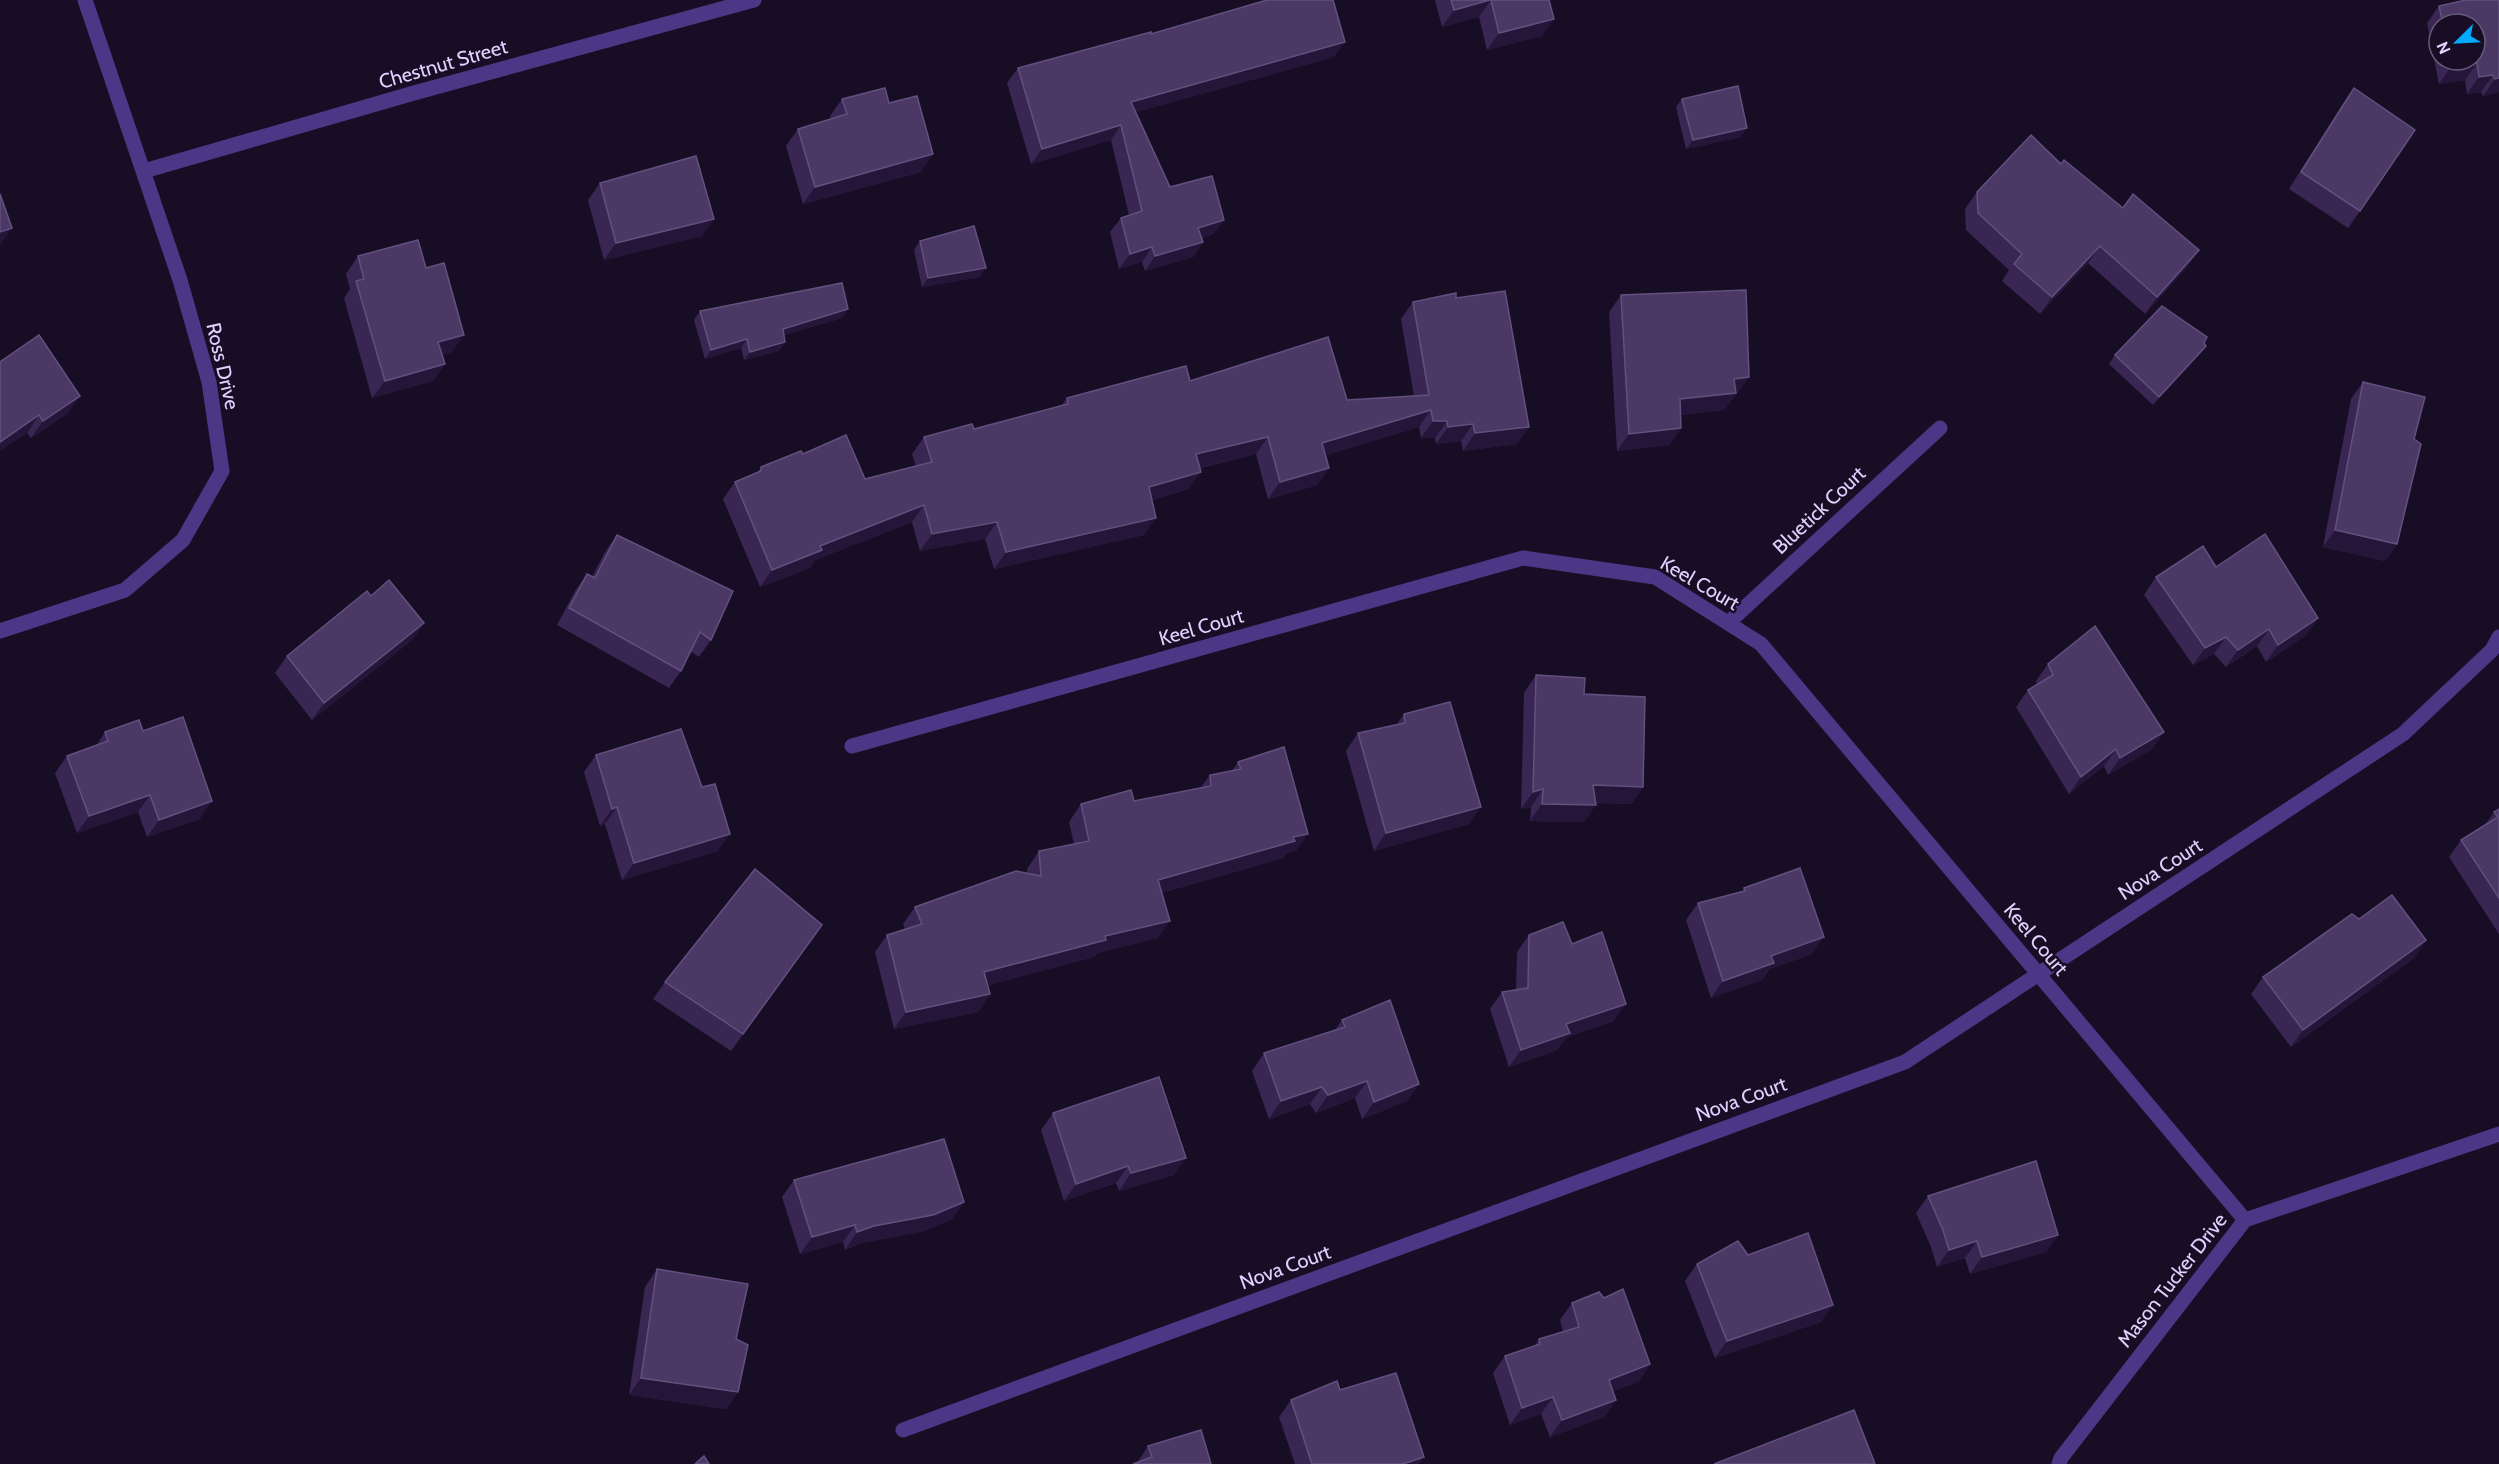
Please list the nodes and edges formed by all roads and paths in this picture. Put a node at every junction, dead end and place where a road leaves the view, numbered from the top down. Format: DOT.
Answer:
graph roads {
  1 [pos="85,0"];
  2 [pos="754,0"];
  3 [pos="144,171"];
  4 [pos="1940,428"];
  5 [pos="1728,623"];
  6 [pos="0,631"];
  7 [pos="2499,637"];
  8 [pos="852,747"];
  9 [pos="2038,974"];
  10 [pos="2499,1134"];
  11 [pos="2245,1220"];
  12 [pos="903,1430"];
  13 [pos="2059,1464"];
  1 -- 3 [label="street, Ross Drive"];
  2 -- 3 [label="street, Chestnut Street"];
  3 -- 6 [label="street, Ross Drive"];
  4 -- 5 [label="street, Bluetick Court"];
  5 -- 8 [label="street, Keel Court"];
  5 -- 9 [label="street, Keel Court"];
  7 -- 9 [label="street, Nova Court"];
  9 -- 11 [label="street, Keel Court"];
  9 -- 12 [label="street, Nova Court"];
  10 -- 11 [label="street, Mason Tucker Drive"];
  11 -- 13 [label="street, Mason Tucker Drive"];
}
